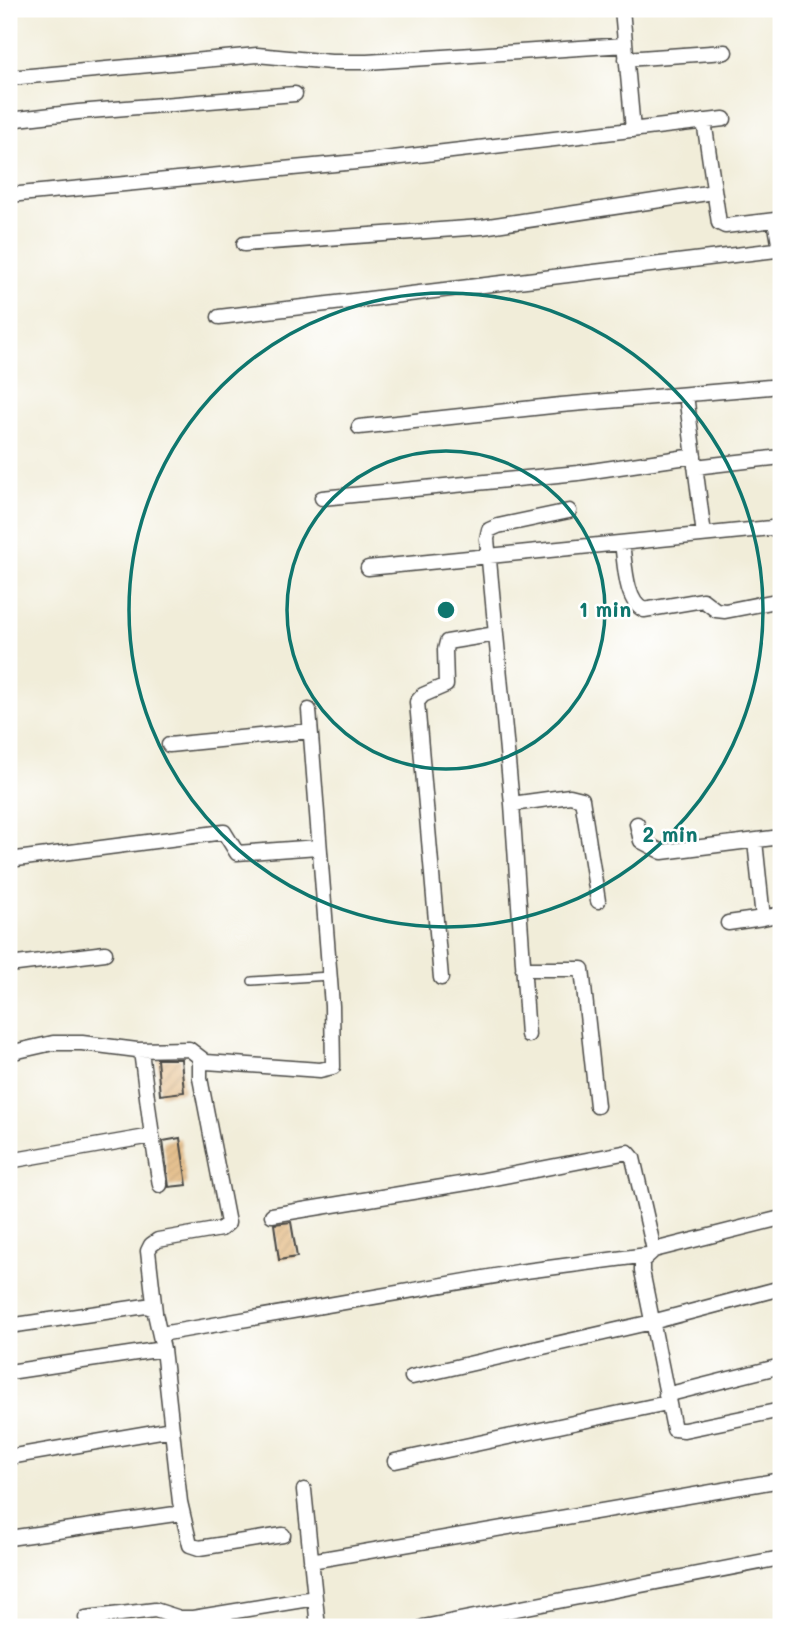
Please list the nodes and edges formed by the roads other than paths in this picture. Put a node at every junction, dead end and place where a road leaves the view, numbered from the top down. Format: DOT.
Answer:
graph roads {
  1 [pos="622,9"];
  2 [pos="625,52"];
  3 [pos="725,52"];
  4 [pos="9,78"];
  5 [pos="295,94"];
  6 [pos="724,119"];
  7 [pos="9,120"];
  8 [pos="704,121"];
  9 [pos="633,130"];
  10 [pos="714,192"];
  11 [pos="9,195"];
  12 [pos="244,244"];
  13 [pos="219,317"];
  14 [pos="770,387"];
  15 [pos="686,394"];
  16 [pos="359,427"];
  17 [pos="781,457"];
  18 [pos="695,461"];
  19 [pos="323,498"];
  20 [pos="569,511"];
  21 [pos="781,527"];
  22 [pos="704,535"];
  23 [pos="622,543"];
  24 [pos="489,556"];
  25 [pos="368,569"];
  26 [pos="781,600"];
  27 [pos="496,634"];
  28 [pos="309,710"];
  29 [pos="310,731"];
  30 [pos="169,745"];
  31 [pos="512,804"];
  32 [pos="637,824"];
  33 [pos="781,837"];
  34 [pos="755,841"];
  35 [pos="318,847"];
  36 [pos="9,860"];
  37 [pos="598,901"];
  38 [pos="781,914"];
  39 [pos="763,918"];
  40 [pos="728,923"];
  41 [pos="105,953"];
  42 [pos="9,965"];
  43 [pos="523,969"];
  44 [pos="329,975"];
  45 [pos="441,978"];
  46 [pos="252,981"];
  47 [pos="528,1035"];
  48 [pos="141,1051"];
  49 [pos="9,1053"];
  50 [pos="200,1059"];
  51 [pos="597,1106"];
  52 [pos="152,1136"];
  53 [pos="9,1161"];
  54 [pos="160,1185"];
  55 [pos="272,1215"];
  56 [pos="781,1218"];
  57 [pos="650,1252"];
  58 [pos="781,1288"];
  59 [pos="155,1311"];
  60 [pos="652,1322"];
  61 [pos="9,1326"];
  62 [pos="162,1342"];
  63 [pos="781,1366"];
  64 [pos="9,1372"];
  65 [pos="412,1377"];
  66 [pos="666,1399"];
  67 [pos="781,1410"];
  68 [pos="173,1429"];
  69 [pos="9,1457"];
  70 [pos="395,1461"];
  71 [pos="781,1480"];
  72 [pos="304,1490"];
  73 [pos="182,1513"];
  74 [pos="283,1535"];
  75 [pos="9,1538"];
  76 [pos="781,1558"];
  77 [pos="311,1561"];
  78 [pos="315,1598"];
  79 [pos="86,1618"];
  80 [pos="318,1627"];
  81 [pos="423,1627"];
  1 -- 2 [label="street"];
  2 -- 3 [label="street"];
  2 -- 4 [label="street"];
  2 -- 9 [label="street"];
  5 -- 7 [label="street"];
  6 -- 8 [label="street"];
  8 -- 9 [label="street"];
  8 -- 10 [label="street"];
  9 -- 11 [label="street"];
  10 -- 12 [label="street"];
  10 -- 13 [label="street"];
  14 -- 15 [label="street"];
  15 -- 16 [label="street"];
  15 -- 18 [label="street"];
  17 -- 18 [label="street"];
  18 -- 19 [label="street"];
  18 -- 22 [label="street"];
  20 -- 24 [label="street"];
  21 -- 22 [label="street"];
  22 -- 23 [label="street"];
  23 -- 24 [label="street"];
  23 -- 26 [label="street"];
  24 -- 25 [label="street"];
  24 -- 27 [label="street"];
  27 -- 31 [label="street"];
  27 -- 45 [label="street"];
  28 -- 29 [label="street"];
  29 -- 30 [label="street"];
  29 -- 35 [label="street"];
  31 -- 37 [label="street"];
  31 -- 43 [label="street"];
  32 -- 34 [label="street"];
  33 -- 34 [label="street"];
  34 -- 39 [label="street"];
  35 -- 36 [label="street"];
  35 -- 44 [label="street"];
  38 -- 39 [label="street"];
  39 -- 40 [label="street"];
  41 -- 42 [label="street"];
  43 -- 47 [label="street"];
  43 -- 51 [label="street"];
  44 -- 46 [label="lane"];
  44 -- 50 [label="street"];
  48 -- 49 [label="street"];
  48 -- 50 [label="street"];
  48 -- 52 [label="street"];
  50 -- 59 [label="street"];
  52 -- 53 [label="street"];
  52 -- 54 [label="street"];
  55 -- 57 [label="street"];
  56 -- 57 [label="street"];
  57 -- 60 [label="street"];
  57 -- 62 [label="street"];
  58 -- 60 [label="street"];
  59 -- 61 [label="street"];
  59 -- 62 [label="street"];
  60 -- 65 [label="street"];
  60 -- 66 [label="street"];
  62 -- 64 [label="street"];
  62 -- 68 [label="street"];
  63 -- 66 [label="street"];
  66 -- 67 [label="street"];
  66 -- 70 [label="street"];
  68 -- 69 [label="street"];
  68 -- 73 [label="street"];
  71 -- 77 [label="street"];
  72 -- 77 [label="street"];
  73 -- 74 [label="street"];
  73 -- 75 [label="street"];
  76 -- 81 [label="street"];
  77 -- 78 [label="street"];
  78 -- 79 [label="street"];
  78 -- 80 [label="street"];
}
